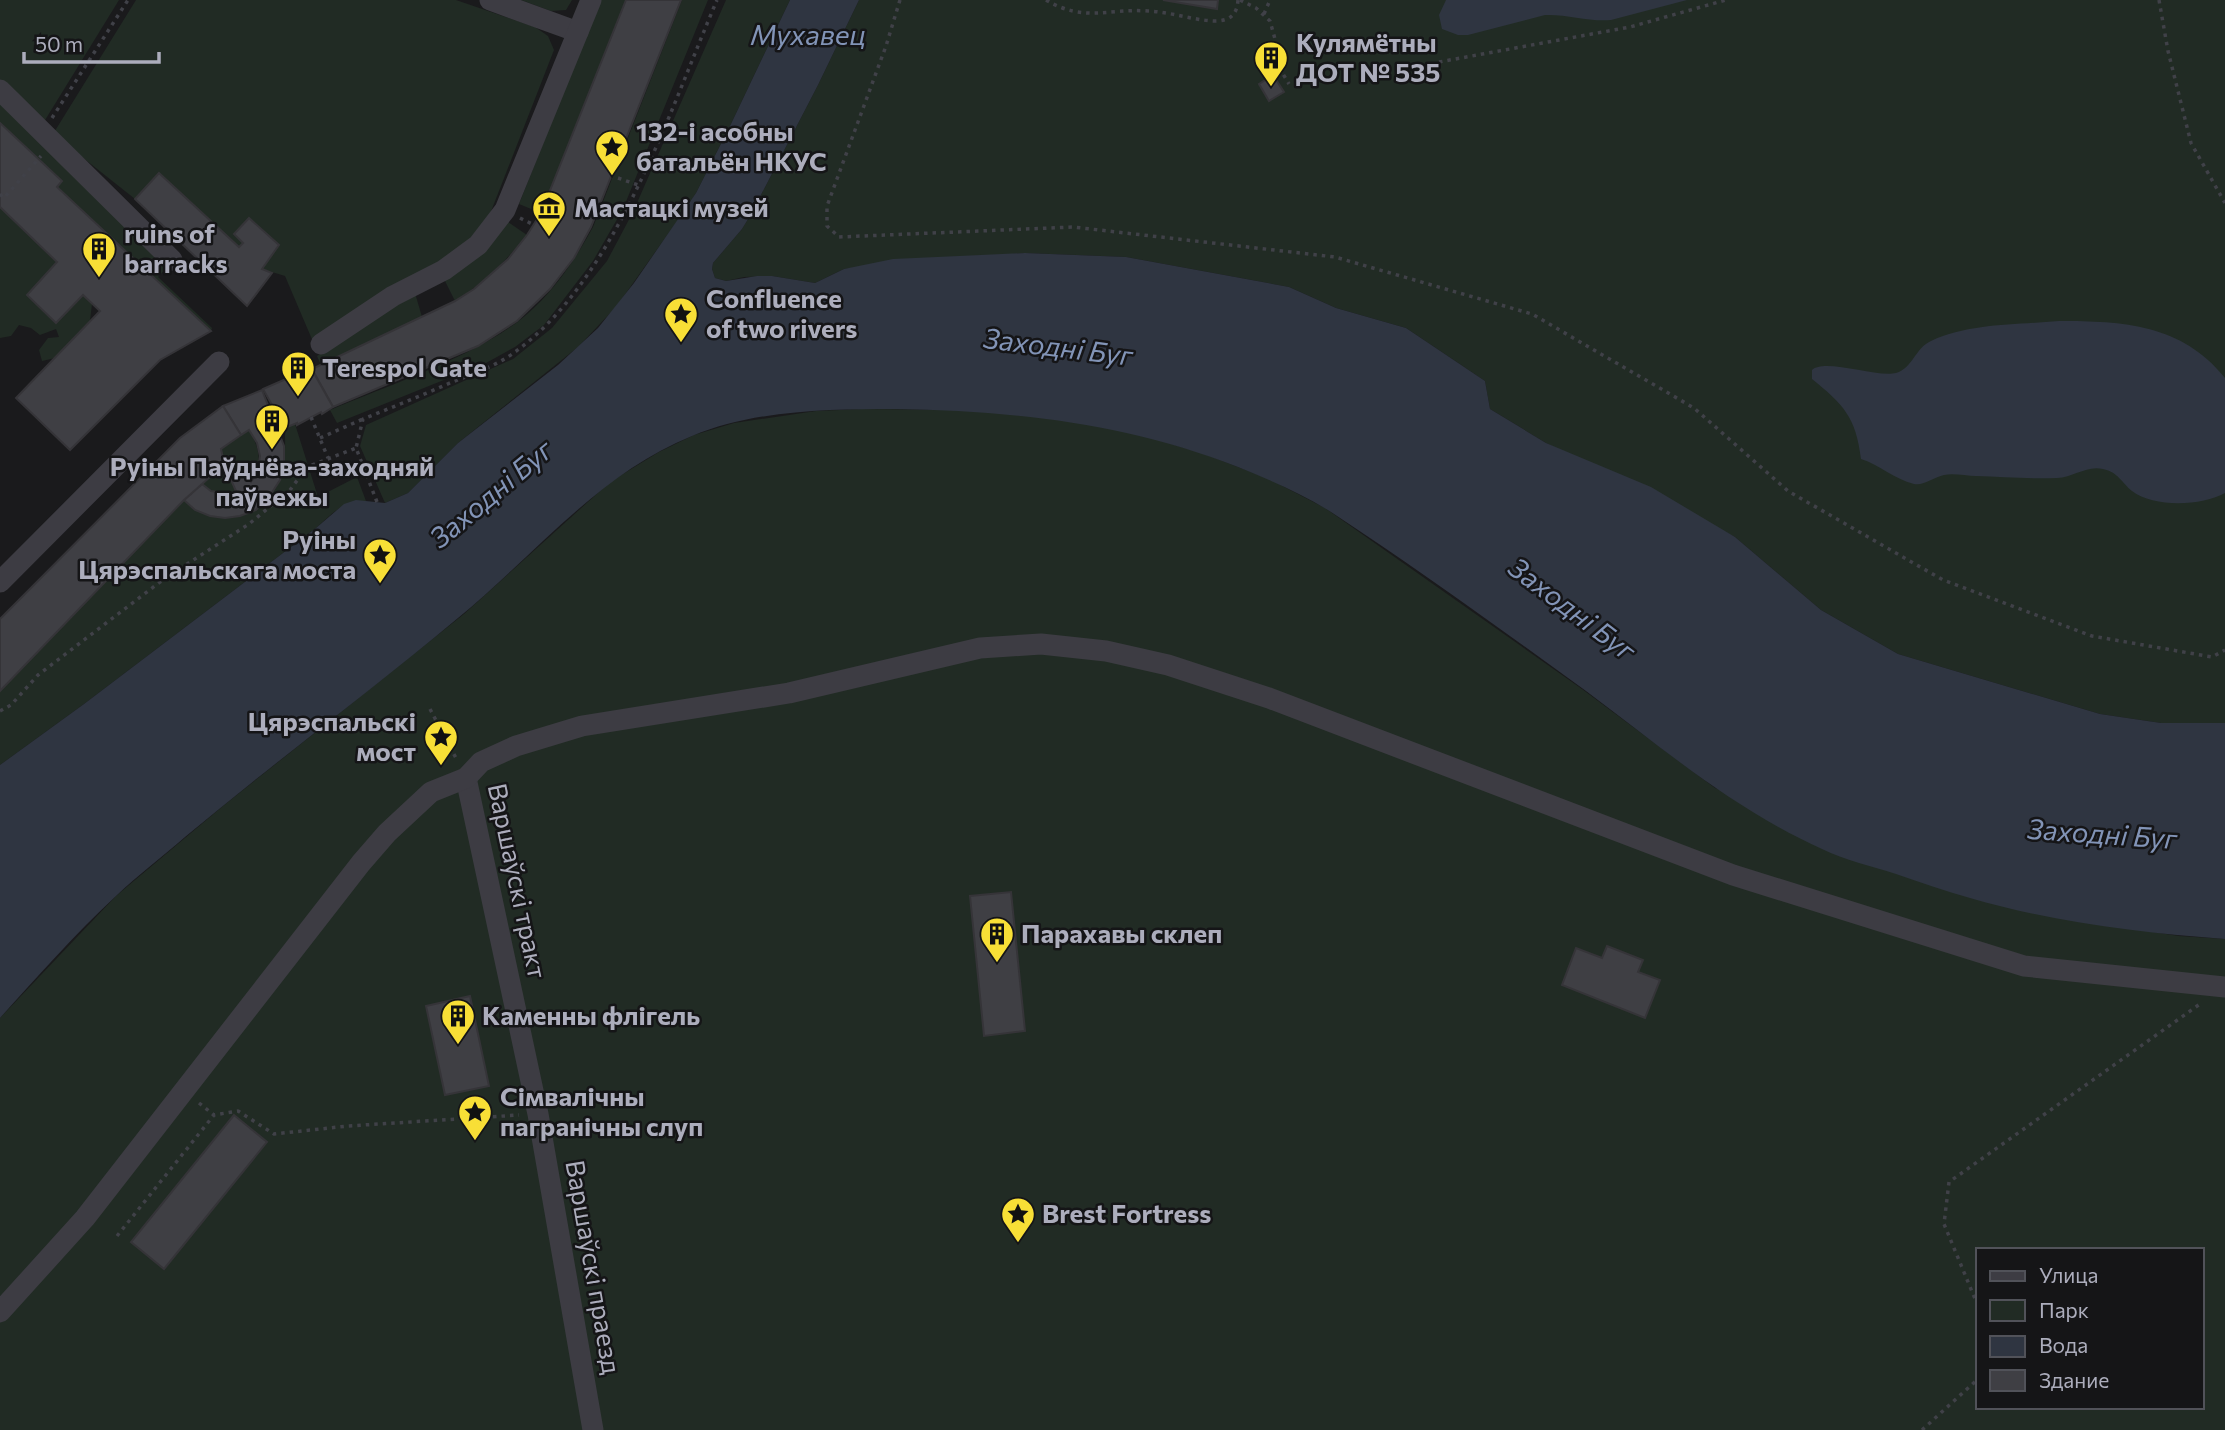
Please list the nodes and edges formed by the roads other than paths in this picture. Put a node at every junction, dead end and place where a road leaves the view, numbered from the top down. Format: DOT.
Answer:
graph roads {
  1 [pos="490,0"];
  2 [pos="590,0"];
  3 [pos="578,32"];
  4 [pos="0,90"];
  5 [pos="172,260"];
  6 [pos="321,344"];
  7 [pos="219,362"];
  8 [pos="0,582"];
  9 [pos="466,778"];
  10 [pos="2225,987"];
  11 [pos="538,1114"];
  12 [pos="0,1312"];
  13 [pos="593,1430"];
  1 -- 3 [label="lane"];
  2 -- 3 [label="lane"];
  3 -- 6 [label="lane"];
  4 -- 5 [label="lane"];
  7 -- 8 [label="lane"];
  9 -- 10 [label="lane"];
  9 -- 11 [label="lane, Варшаўскі тракт"];
  9 -- 12 [label="lane"];
  11 -- 13 [label="lane, Варшаўскі праезд"];
}
